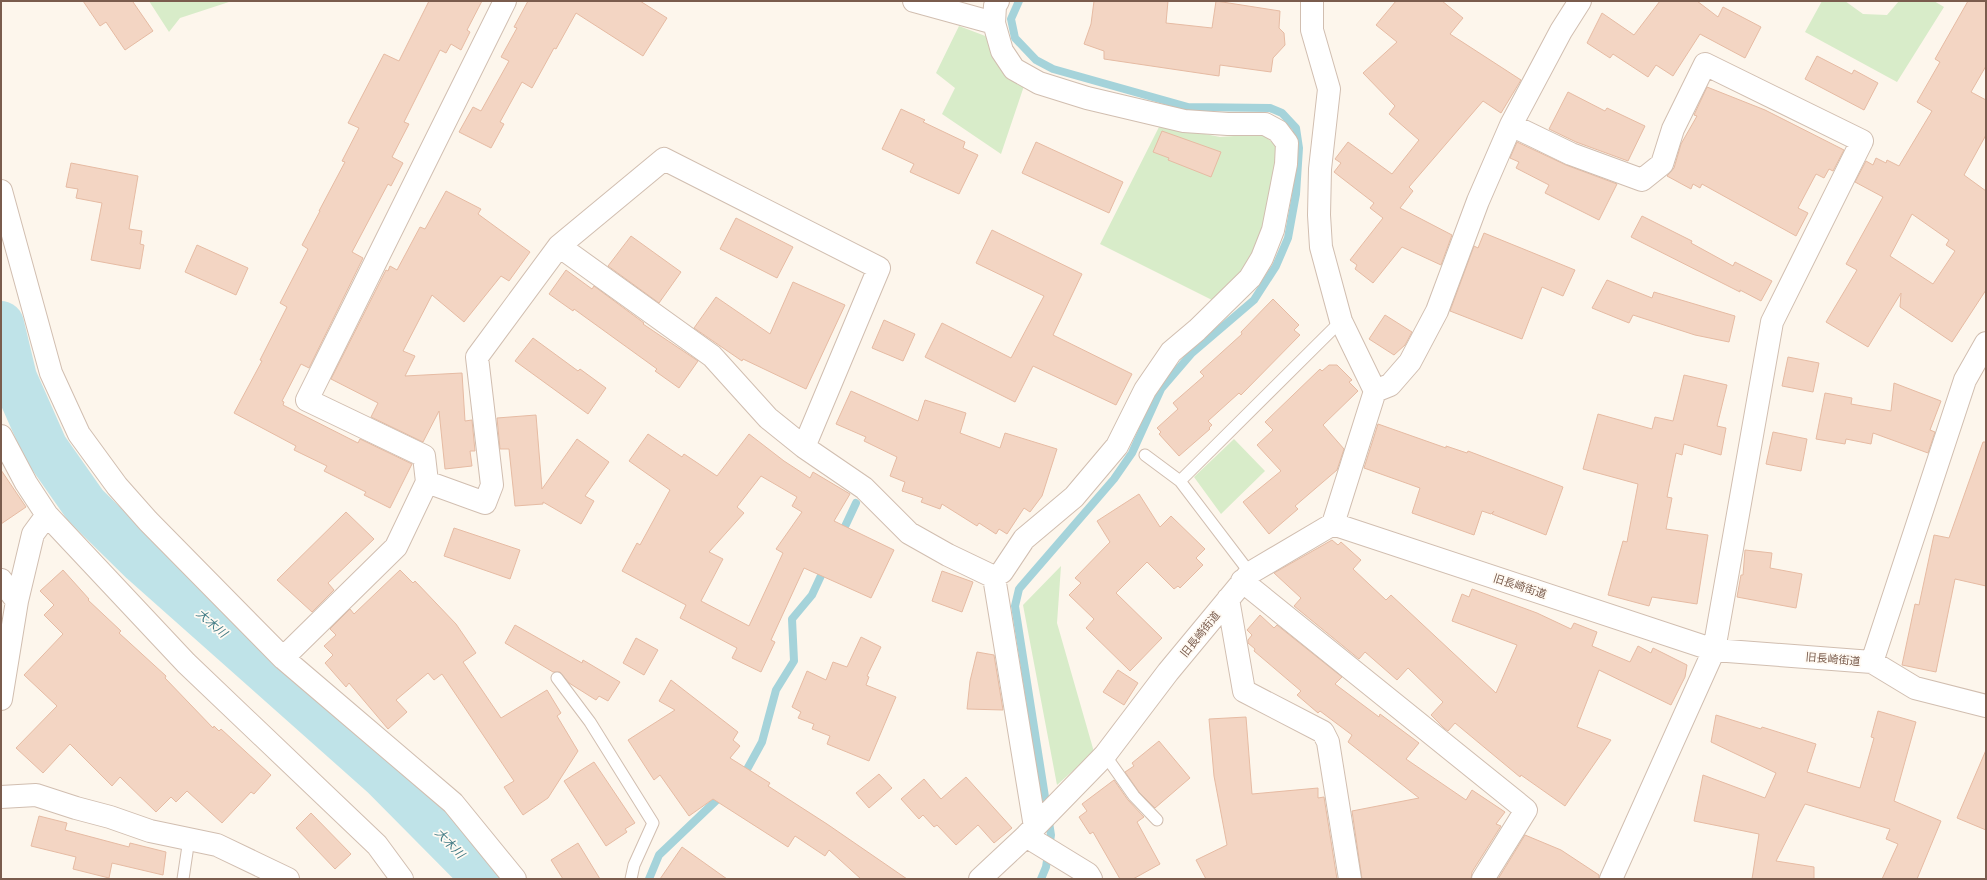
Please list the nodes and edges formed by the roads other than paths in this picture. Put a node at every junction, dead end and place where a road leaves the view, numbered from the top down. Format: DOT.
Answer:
graph roads {
  1 [pos="505,1"];
  2 [pos="914,1"];
  3 [pos="998,1"];
  4 [pos="1312,1"];
  5 [pos="1580,1"];
  6 [pos="994,23"];
  7 [pos="1511,125"];
  8 [pos="1286,164"];
  9 [pos="1320,169"];
  10 [pos="1,191"];
  11 [pos="559,246"];
  12 [pos="1341,321"];
  13 [pos="1986,343"];
  14 [pos="1375,391"];
  15 [pos="1,436"];
  16 [pos="804,447"];
  17 [pos="1145,455"];
  18 [pos="1180,481"];
  19 [pos="427,482"];
  20 [pos="46,515"];
  21 [pos="1333,524"];
  22 [pos="994,577"];
  23 [pos="1246,577"];
  24 [pos="1,580"];
  25 [pos="1228,599"];
  26 [pos="17,601"];
  27 [pos="1714,650"];
  28 [pos="283,658"];
  29 [pos="1872,662"];
  30 [pos="557,678"];
  31 [pos="1,699"];
  32 [pos="1986,706"];
  33 [pos="1105,756"];
  34 [pos="1,797"];
  35 [pos="1157,820"];
  36 [pos="1032,835"];
  37 [pos="189,839"];
  38 [pos="182,879"];
  39 [pos="288,879"];
  40 [pos="402,879"];
  41 [pos="515,879"];
  42 [pos="631,879"];
  43 [pos="980,879"];
  44 [pos="1091,879"];
  45 [pos="1350,879"];
  46 [pos="1483,879"];
  47 [pos="1612,879"];
  1 -- 19 [label="street"];
  2 -- 6 [label="street"];
  3 -- 6 [label="street"];
  4 -- 9 [label="street"];
  5 -- 7 [label="street"];
  6 -- 8 [label="street"];
  7 -- 14 [label="street"];
  7 -- 27 [label="street"];
  8 -- 9 [label="street"];
  8 -- 22 [label="street"];
  9 -- 12 [label="street"];
  10 -- 28 [label="street"];
  11 -- 16 [label="street"];
  11 -- 16 [label="street"];
  11 -- 19 [label="street"];
  12 -- 14 [label="street"];
  12 -- 18 [label="lane"];
  13 -- 29 [label="street, 旧長崎街道"];
  14 -- 21 [label="street"];
  15 -- 20 [label="street"];
  16 -- 22 [label="street"];
  17 -- 18 [label="lane"];
  18 -- 23 [label="lane"];
  19 -- 28 [label="street"];
  20 -- 26 [label="street"];
  20 -- 40 [label="street"];
  21 -- 23 [label="street, 旧長崎街道"];
  21 -- 27 [label="street, 旧長崎街道"];
  22 -- 36 [label="street"];
  23 -- 25 [label="street, 旧長崎街道"];
  23 -- 46 [label="street"];
  24 -- 26 [label="street"];
  25 -- 33 [label="street, 旧長崎街道"];
  25 -- 45 [label="street"];
  26 -- 31 [label="street"];
  27 -- 29 [label="street, 旧長崎街道"];
  27 -- 47 [label="street"];
  28 -- 41 [label="street"];
  29 -- 32 [label="street"];
  30 -- 42 [label="lane"];
  33 -- 35 [label="lane"];
  33 -- 36 [label="street, 旧長崎街道"];
  34 -- 37 [label="street"];
  36 -- 43 [label="street, 旧長崎街道"];
  36 -- 44 [label="street"];
  37 -- 38 [label="lane"];
  37 -- 39 [label="street"];
}
